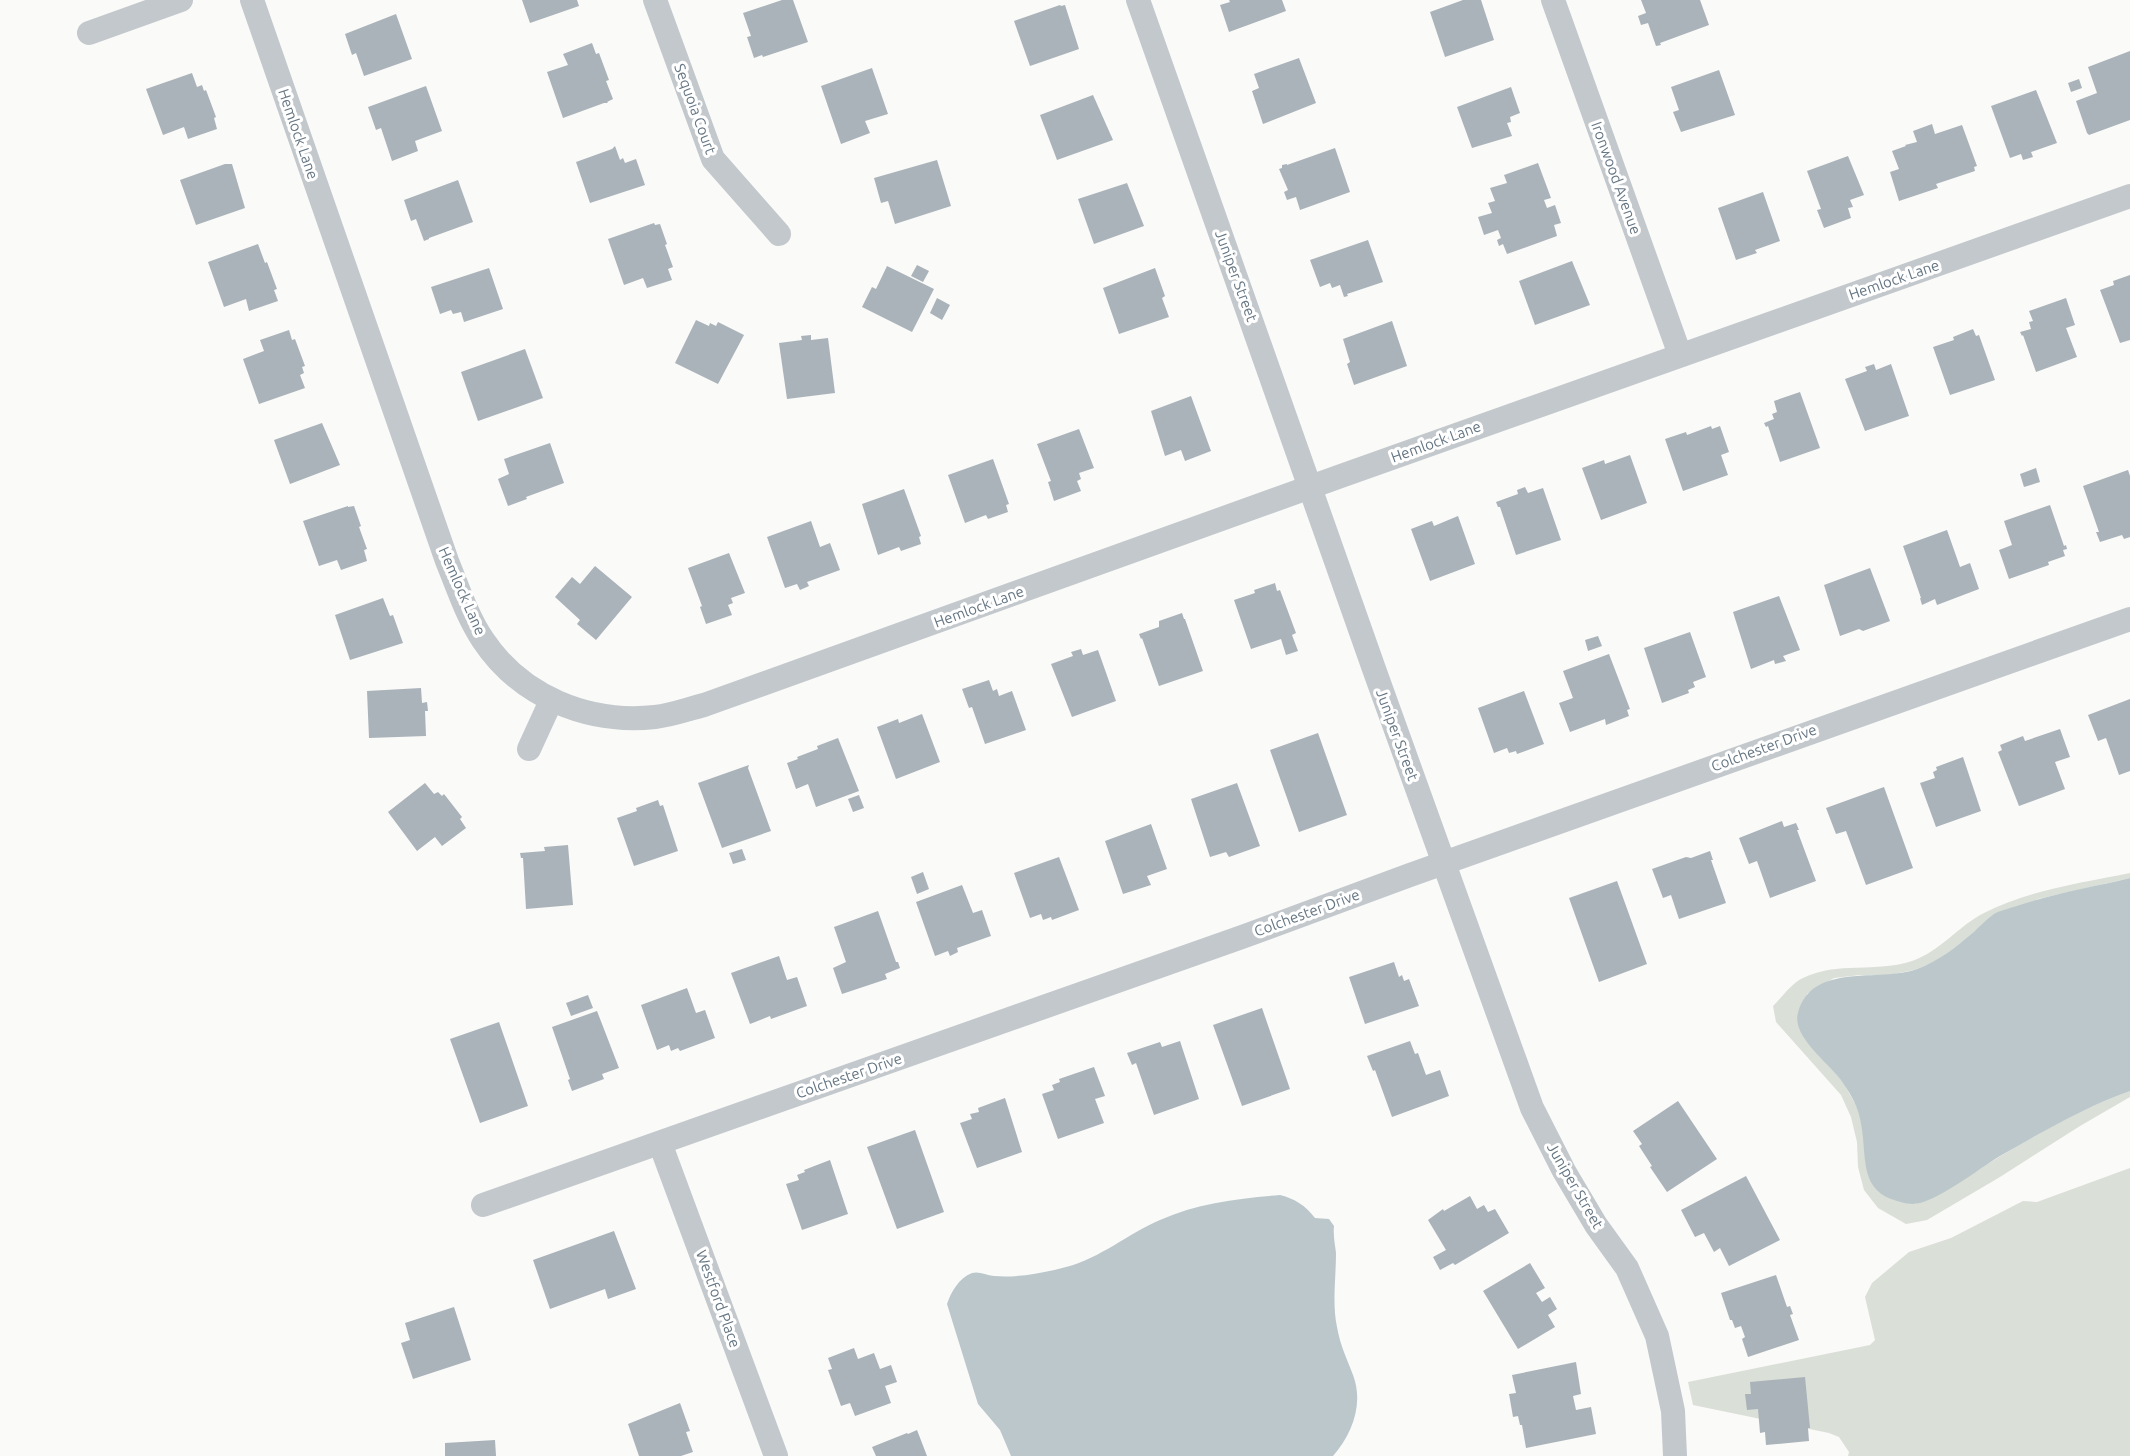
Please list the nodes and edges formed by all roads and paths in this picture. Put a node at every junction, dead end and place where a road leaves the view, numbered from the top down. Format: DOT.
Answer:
graph roads {
  1 [pos="181,0"];
  2 [pos="252,0"];
  3 [pos="655,0"];
  4 [pos="1138,0"];
  5 [pos="1553,0"];
  6 [pos="89,33"];
  7 [pos="2130,196"];
  8 [pos="779,234"];
  9 [pos="1680,355"];
  10 [pos="1311,487"];
  11 [pos="2130,619"];
  12 [pos="551,701"];
  13 [pos="529,749"];
  14 [pos="1444,863"];
  15 [pos="660,1143"];
  16 [pos="483,1205"];
  17 [pos="776,1456"];
  18 [pos="1675,1456"];
  1 -- 6 [label="street"];
  2 -- 12 [label="street, Hemlock Lane"];
  3 -- 8 [label="street, Sequoia Court"];
  4 -- 10 [label="street, Juniper Street"];
  5 -- 9 [label="street, Ironwood Avenue"];
  7 -- 9 [label="street, Hemlock Lane"];
  9 -- 10 [label="street, Hemlock Lane"];
  10 -- 12 [label="street, Hemlock Lane"];
  10 -- 14 [label="street, Juniper Street"];
  11 -- 14 [label="street, Colchester Drive"];
  12 -- 13 [label="street"];
  14 -- 15 [label="street, Colchester Drive"];
  14 -- 18 [label="street, Juniper Street"];
  15 -- 16 [label="street, Colchester Drive"];
  15 -- 17 [label="street, Westford Place"];
}
